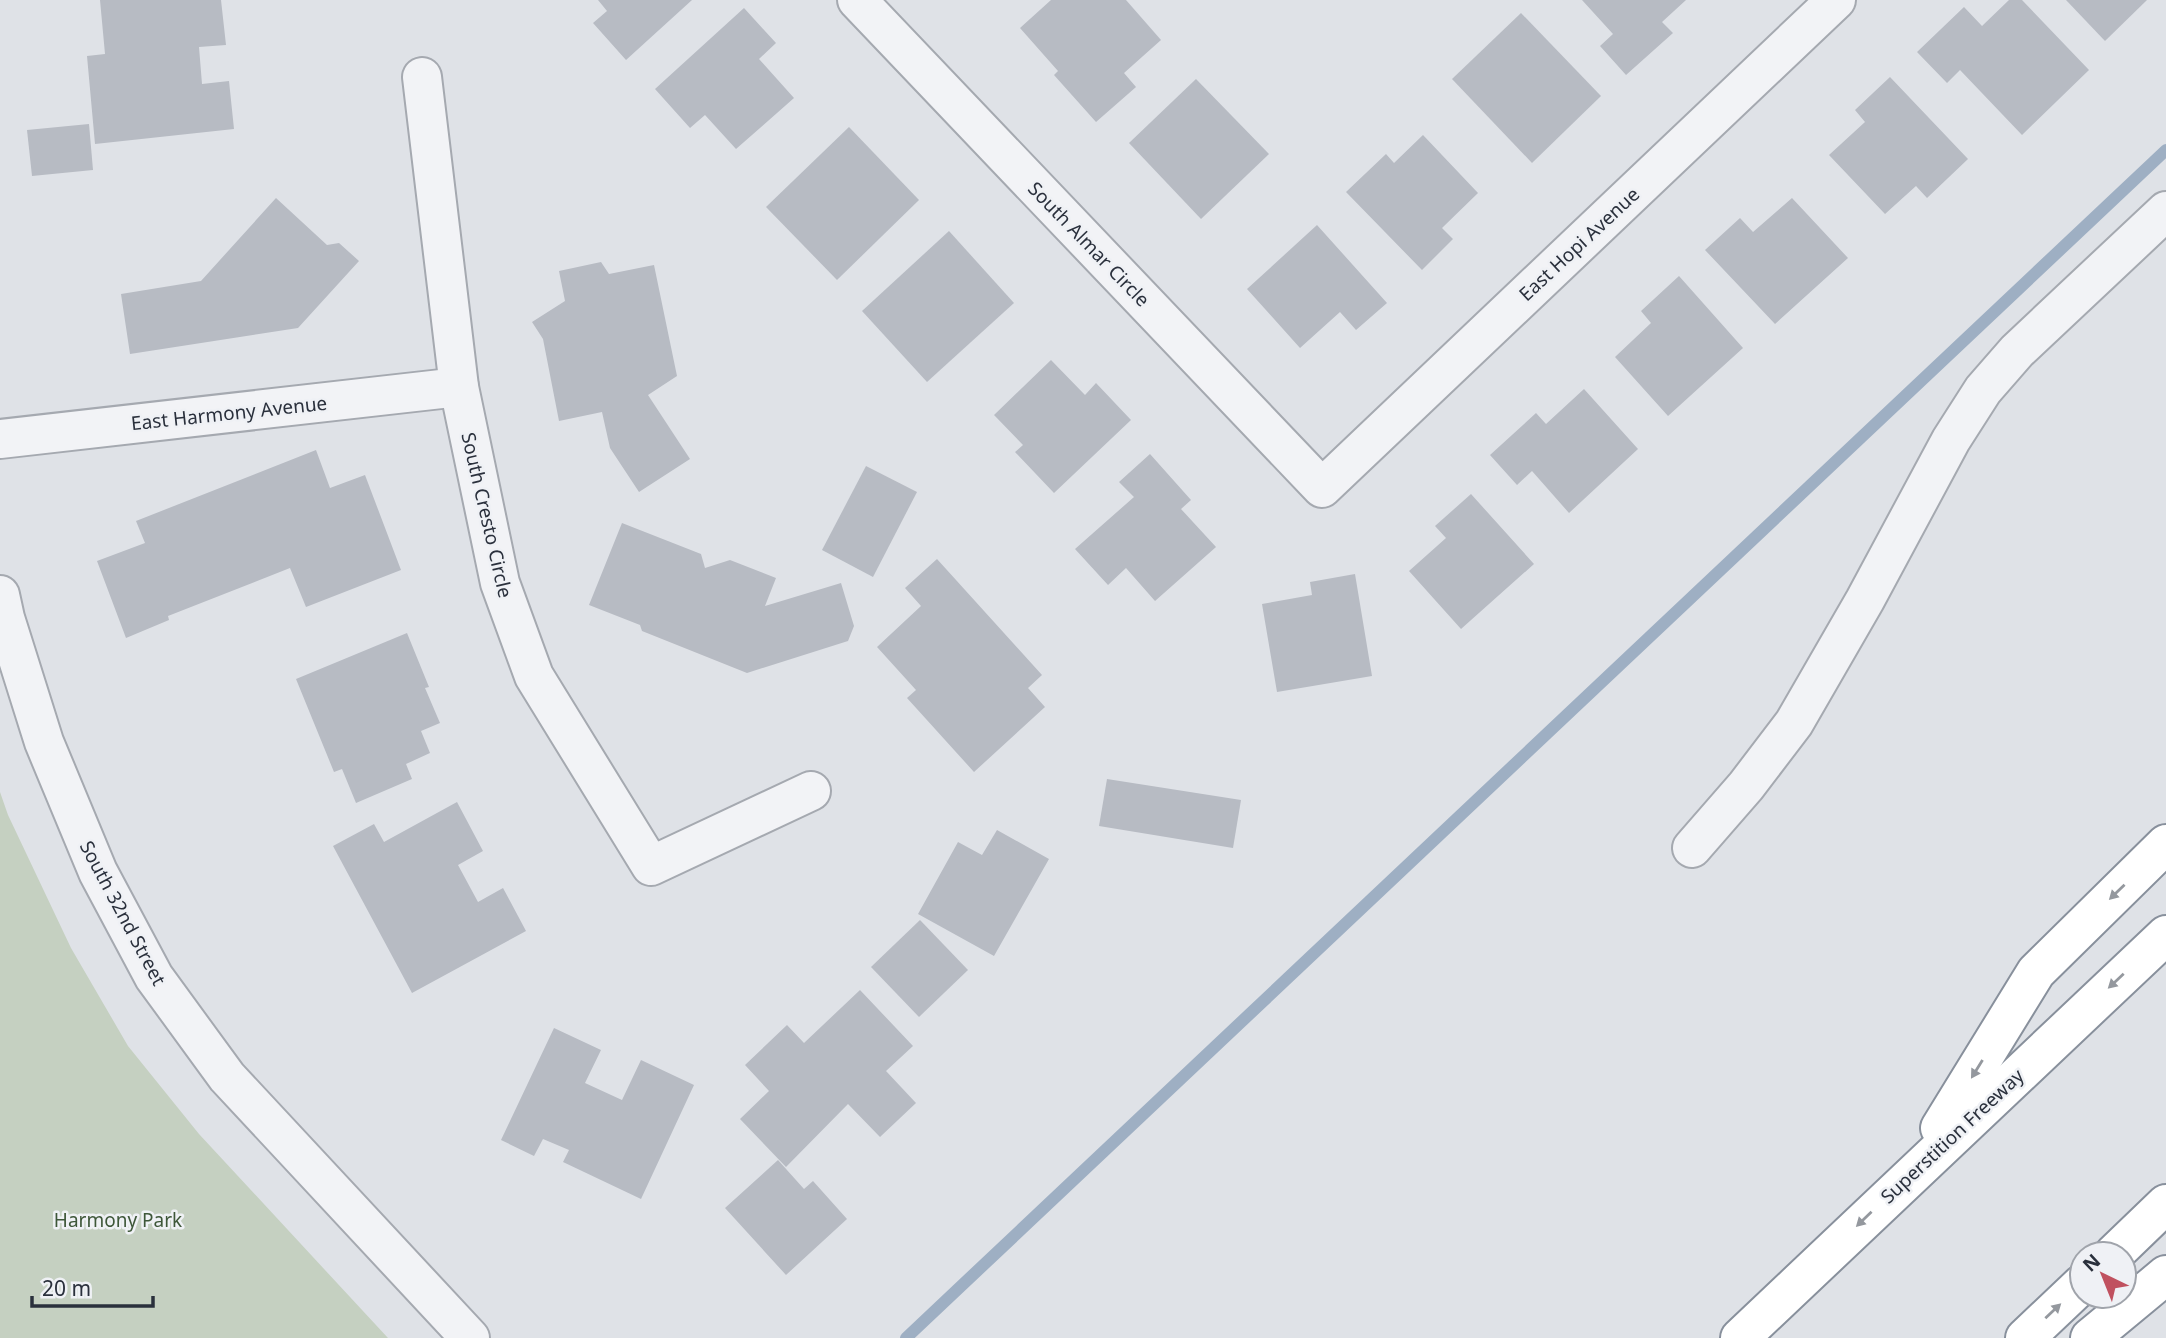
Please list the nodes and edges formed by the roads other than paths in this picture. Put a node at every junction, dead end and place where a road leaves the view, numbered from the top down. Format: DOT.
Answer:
graph roads {
  1 [pos="857,0"];
  2 [pos="1836,0"];
  3 [pos="422,77"];
  4 [pos="2166,211"];
  5 [pos="458,387"];
  6 [pos="0,439"];
  7 [pos="1322,488"];
  8 [pos="0,595"];
  9 [pos="811,791"];
  10 [pos="2166,844"];
  11 [pos="1692,848"];
  12 [pos="2166,935"];
  13 [pos="1914,1172"];
  14 [pos="2166,1205"];
  15 [pos="2128,1240"];
  16 [pos="2166,1275"];
  17 [pos="2068,1297"];
  18 [pos="470,1338"];
  19 [pos="1741,1338"];
  20 [pos="2025,1338"];
  21 [pos="2090,1338"];
  1 -- 7 [label="street, South Almar Circle"];
  2 -- 7 [label="street, East Hopi Avenue"];
  3 -- 5 [label="street, South Cresto Circle"];
  4 -- 11 [label="street"];
  5 -- 6 [label="street, East Harmony Avenue"];
  5 -- 9 [label="street, South Cresto Circle"];
  8 -- 18 [label="street, South 32nd Street"];
  10 -- 13 [label="highway, one-way"];
  12 -- 13 [label="highway, Superstition Freeway, one-way"];
  13 -- 19 [label="highway, Superstition Freeway, one-way"];
  14 -- 15 [label="highway"];
  16 -- 21 [label="highway"];
  20 -- 17 [label="highway, one-way"];
}
